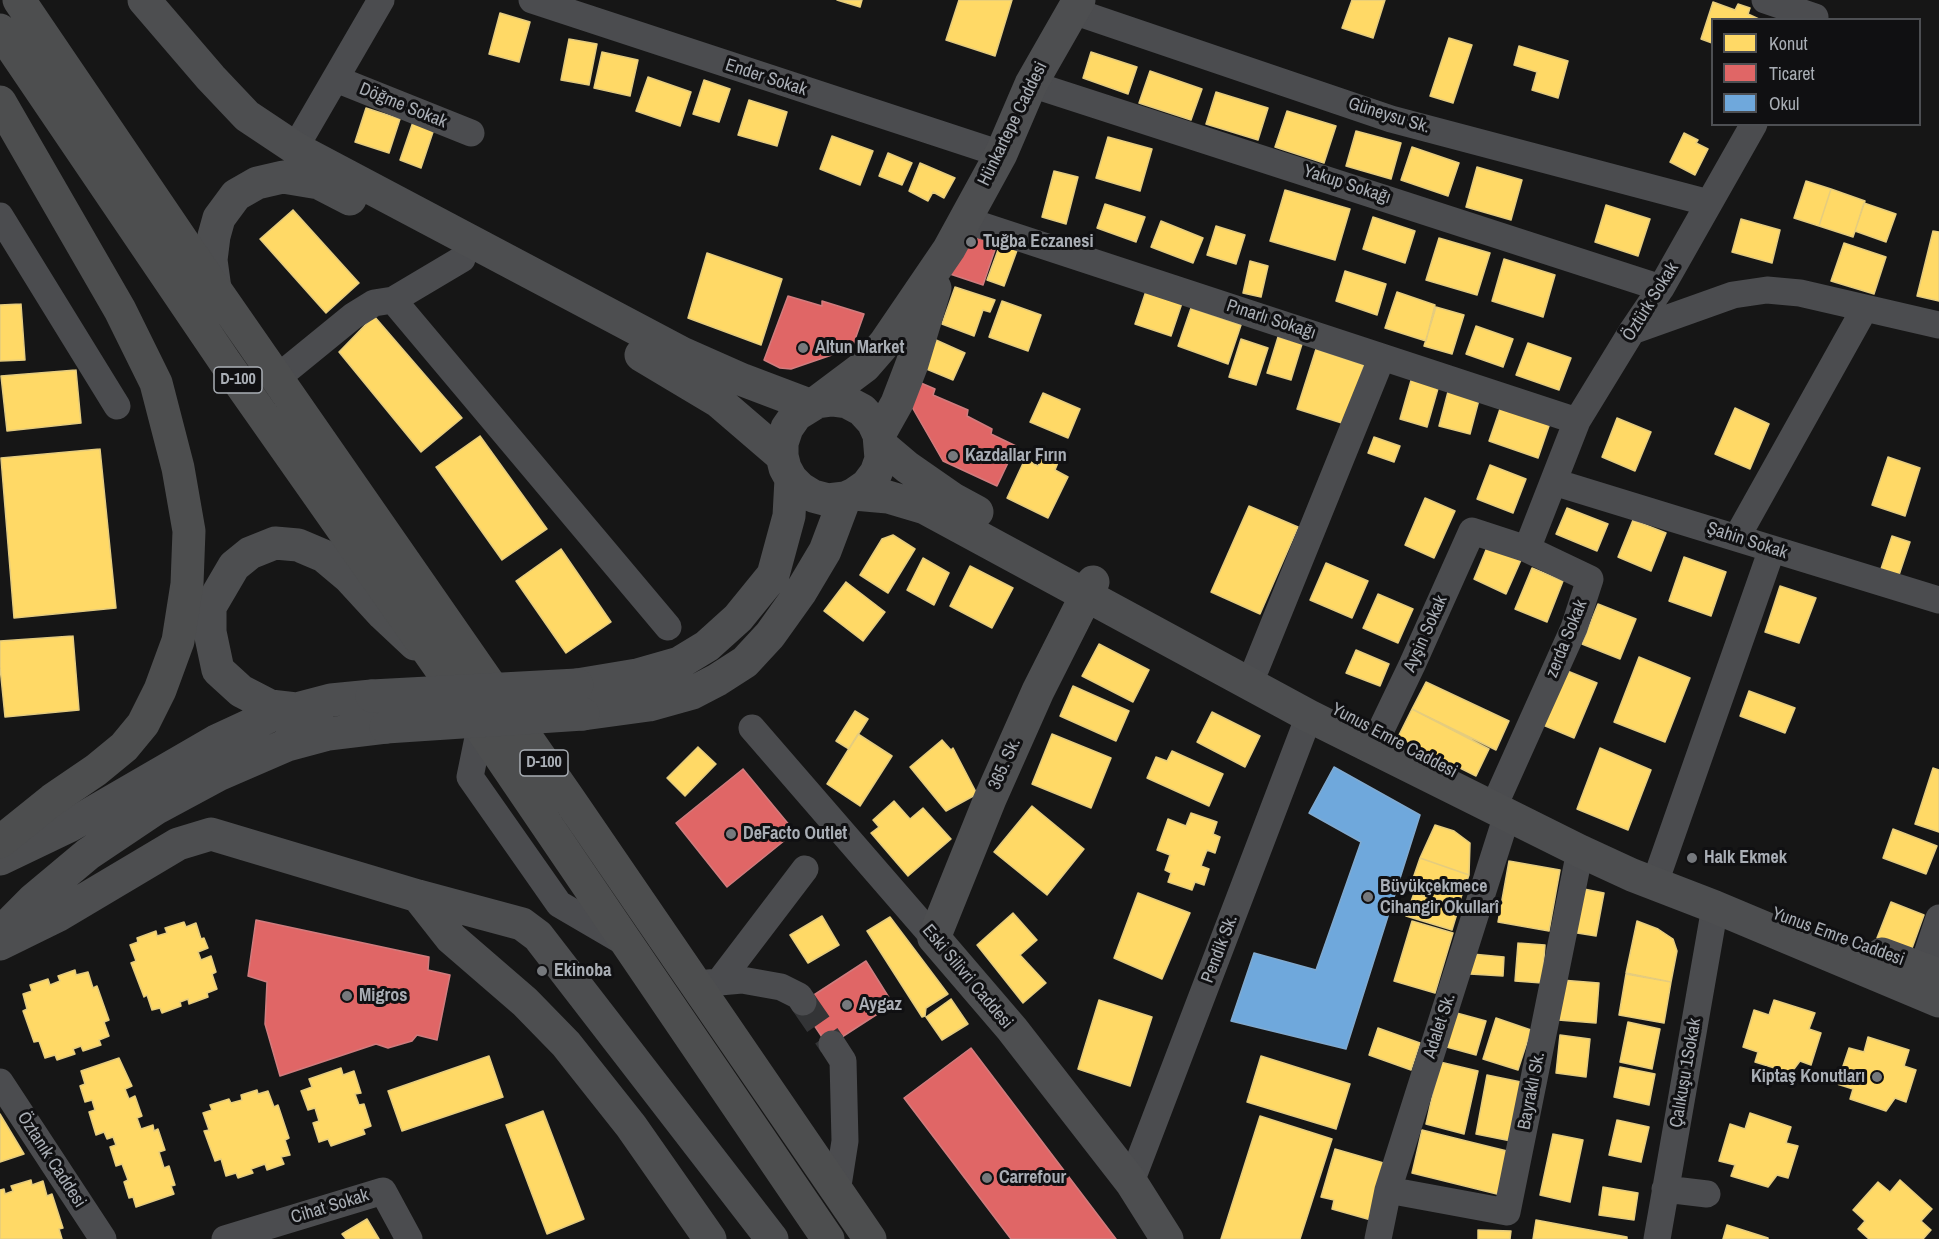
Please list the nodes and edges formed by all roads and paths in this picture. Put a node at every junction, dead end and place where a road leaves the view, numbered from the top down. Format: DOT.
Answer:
graph roads {
  1 [pos="19,0"];
  2 [pos="144,0"];
  3 [pos="381,0"];
  4 [pos="532,0"];
  5 [pos="1765,0"];
  6 [pos="1076,6"];
  7 [pos="1817,12"];
  8 [pos="0,30"];
  9 [pos="336,79"];
  10 [pos="1031,84"];
  11 [pos="0,102"];
  12 [pos="1753,126"];
  13 [pos="471,133"];
  14 [pos="295,148"];
  15 [pos="1000,154"];
  16 [pos="1710,203"];
  17 [pos="1,219"];
  18 [pos="965,220"];
  19 [pos="949,249"];
  20 [pos="462,259"];
  21 [pos="1661,288"];
  22 [pos="215,289"];
  23 [pos="393,300"];
  24 [pos="1865,308"];
  25 [pos="1939,325"];
  26 [pos="1632,331"];
  27 [pos="1382,357"];
  28 [pos="277,378"];
  29 [pos="813,404"];
  30 [pos="117,406"];
  31 [pos="1576,421"];
  32 [pos="880,440"];
  33 [pos="787,468"];
  34 [pos="1554,482"];
  35 [pos="850,496"];
  36 [pos="1737,537"];
  37 [pos="1527,549"];
  38 [pos="1772,549"];
  39 [pos="1090,589"];
  40 [pos="1939,600"];
  41 [pos="668,627"];
  42 [pos="438,665"];
  43 [pos="1256,668"];
  44 [pos="580,699"];
  45 [pos="296,709"];
  46 [pos="1310,716"];
  47 [pos="752,728"];
  48 [pos="1378,736"];
  49 [pos="1503,805"];
  50 [pos="0,842"];
  51 [pos="1580,850"];
  52 [pos="0,859"];
  53 [pos="805,870"];
  54 [pos="1659,871"];
  55 [pos="418,896"];
  56 [pos="1715,907"];
  57 [pos="1939,918"];
  58 [pos="0,933"];
  59 [pos="934,938"];
  60 [pos="0,944"];
  61 [pos="1930,972"];
  62 [pos="708,983"];
  63 [pos="1939,1001"];
  64 [pos="803,1002"];
  65 [pos="832,1044"];
  66 [pos="0,1082"];
  67 [pos="1131,1182"];
  68 [pos="1665,1189"];
  69 [pos="1388,1190"];
  70 [pos="837,1191"];
  71 [pos="1707,1194"];
  72 [pos="704,1237"];
  73 [pos="103,1239"];
  74 [pos="225,1239"];
  75 [pos="409,1239"];
  76 [pos="772,1239"];
  77 [pos="828,1239"];
  78 [pos="870,1239"];
  79 [pos="1167,1239"];
  80 [pos="1378,1239"];
  81 [pos="1657,1239"];
  1 -- 22 [label="highway, D-100"];
  2 -- 14 [label="main road"];
  3 -- 9 [label="street"];
  4 -- 15 [label="street, Ender Sokak"];
  5 -- 7 [label="street"];
  6 -- 10 [label="main road, Hünkartepe Caddesi"];
  6 -- 16 [label="street, Güneysu Sk."];
  8 -- 42 [label="highway, D-100"];
  9 -- 13 [label="street, Döğme Sokak"];
  9 -- 14 [label="street"];
  10 -- 15 [label="main road, Hünkartepe Caddesi"];
  10 -- 21 [label="street, Yakup Sokağı"];
  11 -- 50 [label="highway"];
  12 -- 16 [label="street, Öztürk Sokak"];
  14 -- 29 [label="main road"];
  15 -- 18 [label="main road, Hünkartepe Caddesi"];
  16 -- 21 [label="street, Öztürk Sokak"];
  17 -- 30 [label="street"];
  18 -- 19 [label="main road, Hünkartepe Caddesi"];
  18 -- 27 [label="street, Pınarlı Sokağı"];
  19 -- 29 [label="main road"];
  19 -- 32 [label="main road"];
  20 -- 22 [label="main road"];
  20 -- 23 [label="street"];
  20 -- 33 [label="main road"];
  21 -- 26 [label="street, Öztürk Sokak"];
  22 -- 28 [label="highway, D-100"];
  23 -- 28 [label="street"];
  23 -- 41 [label="street"];
  24 -- 25 [label="street"];
  24 -- 26 [label="street"];
  24 -- 36 [label="street"];
  26 -- 31 [label="street, Öztürk Sokak"];
  27 -- 31 [label="street, Pınarlı Sokağı"];
  27 -- 43 [label="street"];
  28 -- 62 [label="highway, D-100"];
  29 -- 32 [label="main road"];
  29 -- 33 [label="main road"];
  31 -- 34 [label="street, Öztürk Sokak"];
  32 -- 35 [label="main road"];
  32 -- 39 [label="main road, Yunus Emre Caddesi"];
  33 -- 35 [label="main road"];
  33 -- 44 [label="main road"];
  34 -- 36 [label="street, Şahin Sokak"];
  34 -- 37 [label="street"];
  35 -- 39 [label="main road"];
  35 -- 44 [label="main road"];
  36 -- 38 [label="street, Şahin Sokak"];
  37 -- 48 [label="street, Ayşin Sokak"];
  37 -- 49 [label="street, zerda Sokak"];
  38 -- 40 [label="street, Şahin Sokak"];
  38 -- 54 [label="street"];
  39 -- 43 [label="main road, Yunus Emre Caddesi"];
  39 -- 46 [label="main road"];
  39 -- 59 [label="main road, 365. Sk."];
  42 -- 45 [label="main road"];
  42 -- 77 [label="highway, D-100"];
  43 -- 48 [label="main road, Yunus Emre Caddesi"];
  44 -- 45 [label="main road, bridge"];
  44 -- 58 [label="main road, bridge"];
  45 -- 52 [label="main road"];
  46 -- 49 [label="main road"];
  46 -- 67 [label="street, Pendik Sk."];
  47 -- 59 [label="street, Eski Silivri Caddesi"];
  48 -- 49 [label="main road, Yunus Emre Caddesi"];
  49 -- 51 [label="main road"];
  49 -- 54 [label="main road, Yunus Emre Caddesi"];
  49 -- 69 [label="street, Adalet Sk."];
  51 -- 56 [label="main road"];
  51 -- 69 [label="street, Bayraklı Sk."];
  53 -- 62 [label="street"];
  54 -- 61 [label="main road, Yunus Emre Caddesi"];
  55 -- 60 [label="main road"];
  55 -- 72 [label="main road"];
  55 -- 76 [label="main road"];
  56 -- 63 [label="main road"];
  56 -- 68 [label="street, Çalıkuşu 1Sokak"];
  57 -- 61 [label="street"];
  59 -- 67 [label="main road, Eski Silivri Caddesi"];
  62 -- 64 [label="street"];
  62 -- 70 [label="highway, D-100"];
  65 -- 70 [label="street"];
  66 -- 73 [label="street, Öztanık Caddesi"];
  67 -- 79 [label="main road, Eski Silivri Caddesi"];
  68 -- 71 [label="street"];
  68 -- 81 [label="street, Çalıkuşu 1Sokak"];
  69 -- 80 [label="street, Adalet Sk."];
  70 -- 78 [label="highway, D-100"];
  74 -- 75 [label="street, Cihat Sokak"];
}
